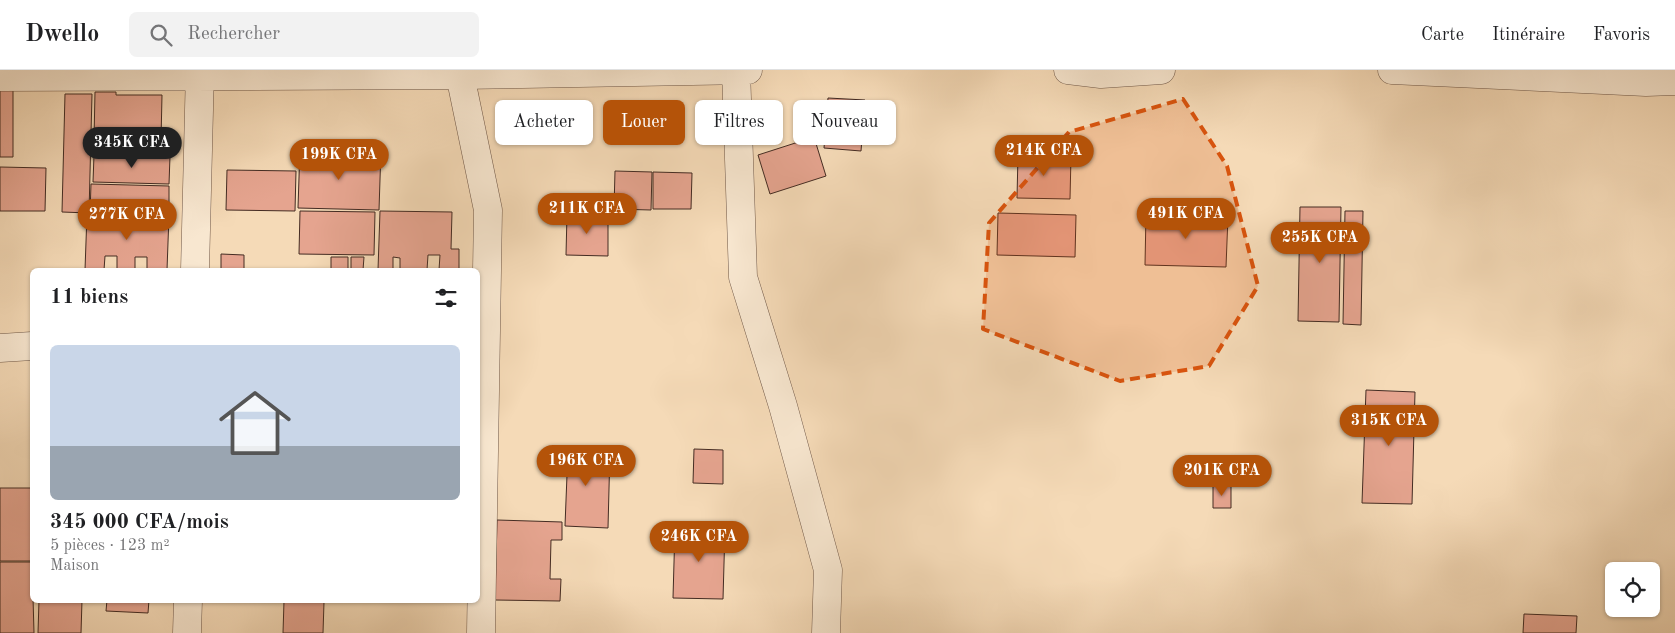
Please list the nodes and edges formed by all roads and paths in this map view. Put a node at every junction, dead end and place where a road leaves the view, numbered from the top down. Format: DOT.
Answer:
graph roads {
  1 [pos="740,70"];
  2 [pos="1068,70"];
  3 [pos="1160,70"];
  4 [pos="1392,70"];
  5 [pos="200,73"];
  6 [pos="460,75"];
  7 [pos="0,77"];
  8 [pos="1675,81"];
  9 [pos="195,268"];
  10 [pos="482,340"];
  11 [pos="30,346"];
  12 [pos="0,348"];
  13 [pos="188,603"];
  14 [pos="187,633"];
  15 [pos="481,633"];
  16 [pos="826,633"];
  1 -- 6 [label="street"];
  1 -- 16 [label="street"];
  2 -- 3 [label="street"];
  4 -- 8 [label="street"];
  5 -- 6 [label="street"];
  5 -- 7 [label="street"];
  5 -- 9 [label="street"];
  6 -- 10 [label="street"];
  10 -- 15 [label="street"];
  11 -- 12 [label="street"];
  13 -- 14 [label="street"];
}
